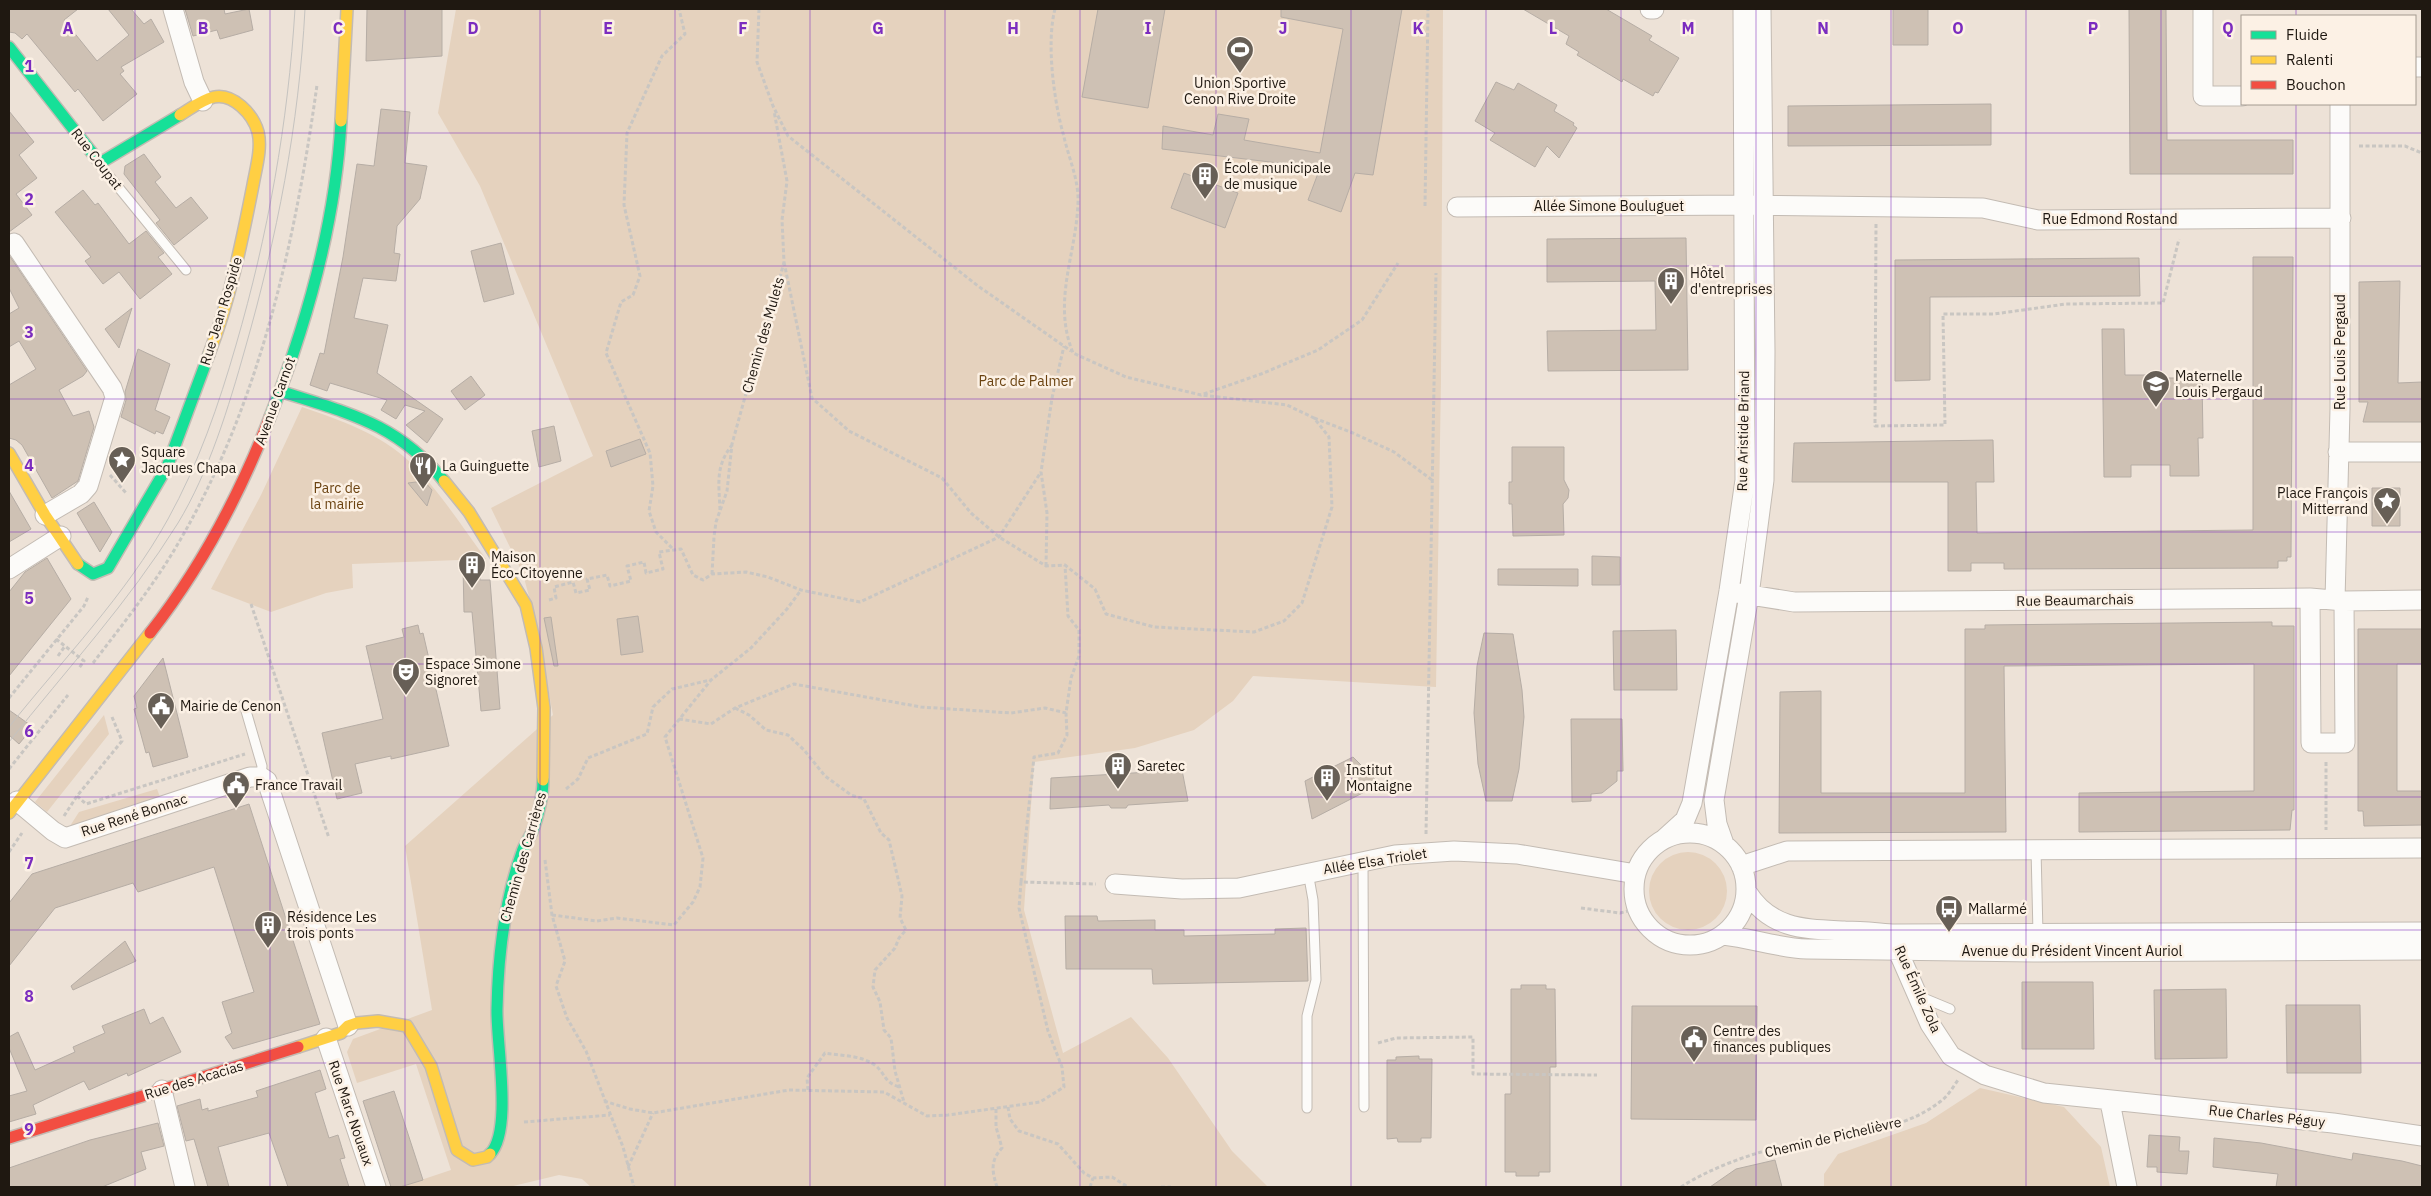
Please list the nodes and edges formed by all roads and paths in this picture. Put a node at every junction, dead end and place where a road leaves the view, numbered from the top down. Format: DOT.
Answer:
graph roads {
  1 [pos="173,9"];
  2 [pos="347,9"];
  3 [pos="679,9"];
  4 [pos="759,9"];
  5 [pos="1056,9"];
  6 [pos="1428,9"];
  7 [pos="1650,9"];
  8 [pos="1654,9"];
  9 [pos="1743,9"];
  10 [pos="1761,9"];
  11 [pos="2203,9"];
  12 [pos="9,47"];
  13 [pos="2241,96"];
  14 [pos="204,101"];
  15 [pos="2340,105"];
  16 [pos="773,106"];
  17 [pos="2341,146"];
  18 [pos="2422,153"];
  19 [pos="100,163"];
  20 [pos="1753,205"];
  21 [pos="1425,206"];
  22 [pos="1876,206"];
  23 [pos="1456,207"];
  24 [pos="2341,218"];
  25 [pos="2181,219"];
  26 [pos="14,243"];
  27 [pos="784,262"];
  28 [pos="1398,262"];
  29 [pos="186,270"];
  30 [pos="1436,273"];
  31 [pos="1064,346"];
  32 [pos="1073,353"];
  33 [pos="280,390"];
  34 [pos="1201,395"];
  35 [pos="1314,418"];
  36 [pos="732,444"];
  37 [pos="2338,452"];
  38 [pos="2422,452"];
  39 [pos="9,453"];
  40 [pos="96,459"];
  41 [pos="1040,472"];
  42 [pos="1433,480"];
  43 [pos="143,512"];
  44 [pos="720,514"];
  45 [pos="46,515"];
  46 [pos="61,536"];
  47 [pos="1000,537"];
  48 [pos="672,549"];
  49 [pos="1065,565"];
  50 [pos="1046,566"];
  51 [pos="9,568"];
  52 [pos="93,574"];
  53 [pos="712,574"];
  54 [pos="801,590"];
  55 [pos="1729,591"];
  56 [pos="1749,595"];
  57 [pos="2310,598"];
  58 [pos="2339,600"];
  59 [pos="2422,600"];
  60 [pos="251,604"];
  61 [pos="526,605"];
  62 [pos="56,639"];
  63 [pos="66,646"];
  64 [pos="58,656"];
  65 [pos="79,668"];
  66 [pos="711,680"];
  67 [pos="9,698"];
  68 [pos="244,704"];
  69 [pos="735,708"];
  70 [pos="1066,713"];
  71 [pos="111,714"];
  72 [pos="678,719"];
  73 [pos="2326,744"];
  74 [pos="258,750"];
  75 [pos="261,777"];
  76 [pos="565,790"];
  77 [pos="77,796"];
  78 [pos="13,807"];
  79 [pos="533,830"];
  80 [pos="53,831"];
  81 [pos="329,838"];
  82 [pos="1664,839"];
  83 [pos="1724,844"];
  84 [pos="2326,848"];
  85 [pos="2422,848"];
  86 [pos="2036,849"];
  87 [pos="1426,852"];
  88 [pos="1363,862"];
  89 [pos="1741,866"];
  90 [pos="1308,872"];
  91 [pos="1636,874"];
  92 [pos="1021,882"];
  93 [pos="1115,884"];
  94 [pos="1747,892"];
  95 [pos="1581,908"];
  96 [pos="1637,909"];
  97 [pos="552,916"];
  98 [pos="2422,932"];
  99 [pos="1723,935"];
  100 [pos="1897,942"];
  101 [pos="2038,942"];
  102 [pos="2422,950"];
  103 [pos="1918,996"];
  104 [pos="1950,1009"];
  105 [pos="378,1021"];
  106 [pos="348,1026"];
  107 [pos="326,1038"];
  108 [pos="1364,1047"];
  109 [pos="1970,1066"];
  110 [pos="1596,1075"];
  111 [pos="900,1088"];
  112 [pos="162,1090"];
  113 [pos="808,1090"];
  114 [pos="604,1101"];
  115 [pos="904,1102"];
  116 [pos="2110,1102"];
  117 [pos="1008,1107"];
  118 [pos="1364,1107"];
  119 [pos="1307,1108"];
  120 [pos="996,1109"];
  121 [pos="653,1113"];
  122 [pos="610,1115"];
  123 [pos="525,1122"];
  124 [pos="2422,1136"];
  125 [pos="9,1138"];
  126 [pos="628,1166"];
  127 [pos="1093,1178"];
  128 [pos="186,1187"];
  129 [pos="376,1187"];
  130 [pos="634,1187"];
  131 [pos="996,1187"];
  132 [pos="1090,1187"];
  133 [pos="1128,1187"];
  134 [pos="1161,1187"];
  135 [pos="1171,1187"];
  136 [pos="1681,1187"];
  137 [pos="2127,1187"];
  1 -- 14 [label="street"];
  2 -- 33 [label="street, Avenue Carnot"];
  3 -- 48 [label="path"];
  4 -- 16 [label="path"];
  5 -- 32 [label="path"];
  6 -- 21 [label="path"];
  7 -- 8 [label="street"];
  9 -- 20 [label="street, Rue Aristide Briand"];
  10 -- 20 [label="street, Rue Aristide Briand"];
  11 -- 13 [label="street"];
  12 -- 19 [label="street, Rue Coupat"];
  14 -- 19 [label="street, Rue Jean Rospide"];
  14 -- 43 [label="street, Rue Jean Rospide"];
  15 -- 17 [label="street, Rue Louis Pergaud"];
  16 -- 27 [label="path, Chemin des Mulets"];
  16 -- 31 [label="path"];
  17 -- 18 [label="path"];
  17 -- 24 [label="street, Rue Louis Pergaud"];
  19 -- 29 [label="lane, Rue Coupat"];
  20 -- 22 [label="street, Rue Edmond Rostand"];
  20 -- 23 [label="street, Allée Simone Bouluguet"];
  20 -- 55 [label="street, Rue Aristide Briand"];
  20 -- 56 [label="street, Rue Aristide Briand"];
  22 -- 25 [label="street, Rue Edmond Rostand"];
  22 -- 25 [label="path"];
  24 -- 25 [label="street, Rue Edmond Rostand"];
  24 -- 37 [label="street, Rue Louis Pergaud"];
  26 -- 40 [label="street"];
  27 -- 36 [label="path, Chemin des Mulets"];
  27 -- 47 [label="path"];
  28 -- 34 [label="path"];
  30 -- 42 [label="path"];
  31 -- 32 [label="path"];
  31 -- 41 [label="path"];
  32 -- 34 [label="path"];
  33 -- 61 [label="street, Chemin des Carrières"];
  33 -- 78 [label="street, Avenue Carnot"];
  34 -- 35 [label="path"];
  35 -- 42 [label="path"];
  35 -- 49 [label="path"];
  36 -- 44 [label="path, Chemin des Mulets"];
  36 -- 44 [label="path, Chemin des Mulets"];
  37 -- 38 [label="street"];
  37 -- 58 [label="street, Rue Louis Pergaud"];
  39 -- 45 [label="street"];
  40 -- 43 [label="path"];
  40 -- 45 [label="street"];
  41 -- 47 [label="path"];
  41 -- 50 [label="path"];
  42 -- 87 [label="path"];
  43 -- 52 [label="street, Rue Jean Rospide"];
  44 -- 53 [label="path, Chemin des Mulets"];
  45 -- 46 [label="street"];
  46 -- 51 [label="street"];
  46 -- 52 [label="street"];
  47 -- 50 [label="path"];
  47 -- 54 [label="path"];
  48 -- 53 [label="path"];
  48 -- 61 [label="path"];
  49 -- 50 [label="path"];
  49 -- 70 [label="path"];
  52 -- 62 [label="path"];
  53 -- 54 [label="path"];
  54 -- 66 [label="path"];
  55 -- 56 [label="street, Rue Beaumarchais"];
  55 -- 82 [label="street, Rue Aristide Briand"];
  56 -- 57 [label="street, Rue Beaumarchais"];
  56 -- 83 [label="street, Rue Aristide Briand"];
  57 -- 58 [label="street, Rue Beaumarchais"];
  57 -- 73 [label="street"];
  58 -- 59 [label="street, Rue Beaumarchais"];
  58 -- 73 [label="street, Rue Louis Pergaud"];
  60 -- 81 [label="path"];
  61 -- 79 [label="street, Chemin des Carrières"];
  62 -- 63 [label="path"];
  62 -- 67 [label="path"];
  63 -- 64 [label="path"];
  63 -- 65 [label="path"];
  66 -- 72 [label="path"];
  66 -- 76 [label="path"];
  68 -- 74 [label="lane"];
  69 -- 70 [label="path"];
  69 -- 72 [label="path"];
  69 -- 111 [label="path"];
  70 -- 92 [label="path"];
  71 -- 77 [label="path"];
  72 -- 97 [label="path"];
  73 -- 84 [label="path"];
  74 -- 75 [label="lane"];
  74 -- 77 [label="path"];
  75 -- 80 [label="street, Rue René Bonnac"];
  75 -- 106 [label="street"];
  77 -- 80 [label="path"];
  78 -- 80 [label="street"];
  79 -- 97 [label="path"];
  79 -- 105 [label="street, Chemin des Carrières"];
  82 -- 83 [label="street"];
  82 -- 91 [label="street"];
  83 -- 89 [label="street"];
  84 -- 85 [label="street"];
  84 -- 86 [label="street"];
  86 -- 89 [label="street"];
  86 -- 101 [label="lane"];
  87 -- 88 [label="street, Allée Elsa Triolet"];
  87 -- 91 [label="street, Allée Elsa Triolet"];
  88 -- 90 [label="street, Allée Elsa Triolet"];
  88 -- 108 [label="lane"];
  89 -- 94 [label="street"];
  90 -- 93 [label="street, Allée Elsa Triolet"];
  90 -- 119 [label="lane"];
  91 -- 96 [label="street"];
  92 -- 93 [label="path"];
  92 -- 117 [label="path"];
  94 -- 99 [label="street"];
  94 -- 100 [label="street, Avenue du Président Vincent Auriol"];
  95 -- 96 [label="path"];
  96 -- 99 [label="street"];
  97 -- 114 [label="path"];
  98 -- 101 [label="street, Avenue du Président Vincent Auriol"];
  99 -- 100 [label="street, Avenue du Président Vincent Auriol"];
  100 -- 101 [label="street, Avenue du Président Vincent Auriol"];
  100 -- 103 [label="street, Rue Émile Zola"];
  101 -- 102 [label="street, Avenue du Président Vincent Auriol"];
  103 -- 104 [label="lane"];
  103 -- 109 [label="street, Rue Émile Zola"];
  105 -- 106 [label="street, Rue des Acacias"];
  106 -- 107 [label="street, Rue des Acacias"];
  107 -- 112 [label="street, Rue des Acacias"];
  107 -- 129 [label="street, Rue Marc Nouaux"];
  108 -- 110 [label="path"];
  108 -- 118 [label="lane"];
  109 -- 116 [label="street, Rue Émile Zola"];
  109 -- 136 [label="path, Chemin de Pichelièvre"];
  111 -- 113 [label="path"];
  111 -- 115 [label="path"];
  112 -- 125 [label="street, Rue des Acacias"];
  112 -- 128 [label="street"];
  113 -- 115 [label="path"];
  113 -- 121 [label="path"];
  114 -- 121 [label="path"];
  114 -- 122 [label="path"];
  115 -- 120 [label="path"];
  116 -- 124 [label="street, Rue Charles Péguy"];
  116 -- 137 [label="street"];
  117 -- 120 [label="path"];
  117 -- 127 [label="path"];
  120 -- 131 [label="path"];
  121 -- 126 [label="path"];
  122 -- 123 [label="path"];
  122 -- 126 [label="path"];
  126 -- 130 [label="path"];
  127 -- 132 [label="path"];
  127 -- 133 [label="path"];
  134 -- 135 [label="path"];
}
